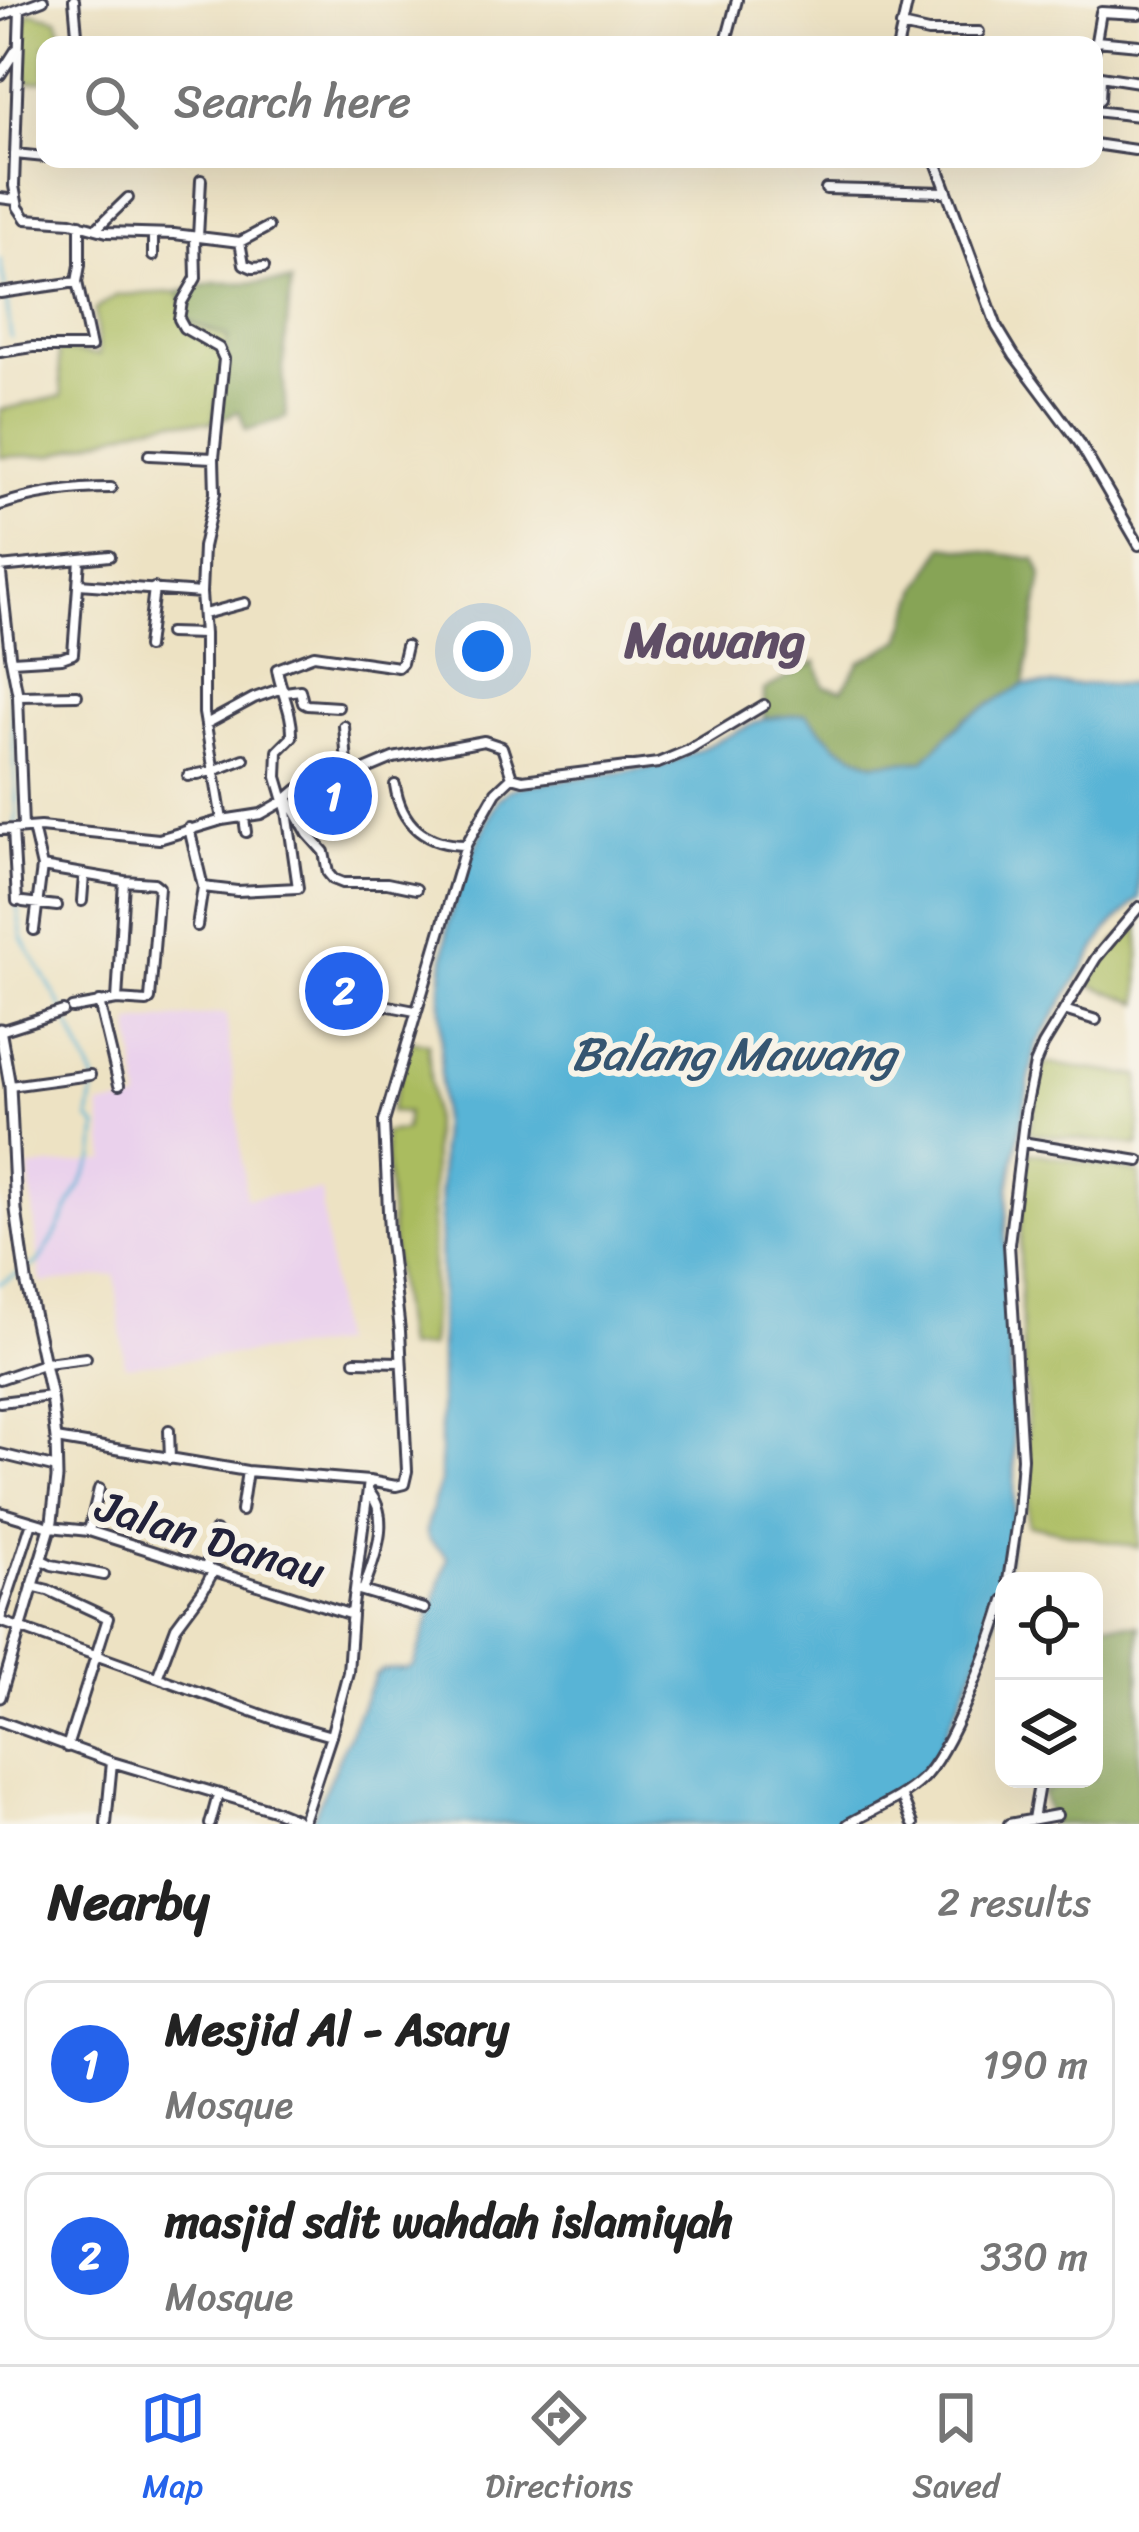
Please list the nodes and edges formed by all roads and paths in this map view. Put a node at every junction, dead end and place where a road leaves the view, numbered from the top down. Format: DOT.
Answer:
graph roads {
  1 [pos="43,0"];
  2 [pos="74,0"];
  3 [pos="737,0"];
  4 [pos="908,0"];
  5 [pos="20,9"];
  6 [pos="1139,14"];
  7 [pos="0,16"];
  8 [pos="901,26"];
  9 [pos="980,32"];
  10 [pos="77,34"];
  11 [pos="727,36"];
  12 [pos="899,36"];
  13 [pos="1097,36"];
  14 [pos="1103,42"];
  15 [pos="1139,45"];
  16 [pos="17,49"];
  17 [pos="0,75"];
  18 [pos="1103,78"];
  19 [pos="1139,82"];
  20 [pos="1103,109"];
  21 [pos="1139,116"];
  22 [pos="1103,145"];
  23 [pos="1135,150"];
  24 [pos="15,154"];
  25 [pos="36,157"];
  26 [pos="938,168"];
  27 [pos="201,180"];
  28 [pos="826,189"];
  29 [pos="946,192"];
  30 [pos="0,198"];
  31 [pos="128,198"];
  32 [pos="16,200"];
  33 [pos="80,224"];
  34 [pos="268,227"];
  35 [pos="96,229"];
  36 [pos="153,234"];
  37 [pos="196,237"];
  38 [pos="240,242"];
  39 [pos="153,256"];
  40 [pos="264,267"];
  41 [pos="77,282"];
  42 [pos="0,293"];
  43 [pos="0,352"];
  44 [pos="149,455"];
  45 [pos="214,458"];
  46 [pos="111,488"];
  47 [pos="0,505"];
  48 [pos="1139,542"];
  49 [pos="110,556"];
  50 [pos="80,559"];
  51 [pos="0,568"];
  52 [pos="79,584"];
  53 [pos="154,588"];
  54 [pos="201,592"];
  55 [pos="245,603"];
  56 [pos="203,614"];
  57 [pos="169,633"];
  58 [pos="205,634"];
  59 [pos="406,646"];
  60 [pos="146,647"];
  61 [pos="12,661"];
  62 [pos="283,690"];
  63 [pos="77,695"];
  64 [pos="18,696"];
  65 [pos="764,705"];
  66 [pos="338,707"];
  67 [pos="206,724"];
  68 [pos="344,726"];
  69 [pos="244,759"];
  70 [pos="214,771"];
  71 [pos="188,776"];
  72 [pos="348,777"];
  73 [pos="512,777"];
  74 [pos="395,785"];
  75 [pos="286,799"];
  76 [pos="244,818"];
  77 [pos="223,820"];
  78 [pos="20,828"];
  79 [pos="189,828"];
  80 [pos="0,830"];
  81 [pos="246,832"];
  82 [pos="466,845"];
  83 [pos="42,867"];
  84 [pos="84,875"];
  85 [pos="124,881"];
  86 [pos="203,886"];
  87 [pos="416,889"];
  88 [pos="82,902"];
  89 [pos="37,903"];
  90 [pos="57,906"];
  91 [pos="1139,907"];
  92 [pos="197,926"];
  93 [pos="34,930"];
  94 [pos="348,998"];
  95 [pos="117,1000"];
  96 [pos="99,1002"];
  97 [pos="1064,1010"];
  98 [pos="415,1011"];
  99 [pos="1096,1020"];
  100 [pos="0,1030"];
  101 [pos="90,1075"];
  102 [pos="118,1084"];
  103 [pos="10,1086"];
  104 [pos="1022,1142"];
  105 [pos="14,1147"];
  106 [pos="0,1148"];
  107 [pos="1139,1161"];
  108 [pos="86,1358"];
  109 [pos="355,1361"];
  110 [pos="402,1362"];
  111 [pos="46,1364"];
  112 [pos="0,1379"];
  113 [pos="51,1396"];
  114 [pos="0,1402"];
  115 [pos="169,1430"];
  116 [pos="56,1439"];
  117 [pos="0,1454"];
  118 [pos="170,1459"];
  119 [pos="57,1468"];
  120 [pos="248,1471"];
  121 [pos="369,1486"];
  122 [pos="99,1490"];
  123 [pos="241,1511"];
  124 [pos="0,1512"];
  125 [pos="32,1522"];
  126 [pos="50,1528"];
  127 [pos="89,1531"];
  128 [pos="215,1531"];
  129 [pos="40,1559"];
  130 [pos="209,1570"];
  131 [pos="1009,1572"];
  132 [pos="104,1575"];
  133 [pos="32,1586"];
  134 [pos="360,1590"];
  135 [pos="421,1608"];
  136 [pos="352,1618"];
  137 [pos="0,1620"];
  138 [pos="995,1626"];
  139 [pos="20,1627"];
  140 [pos="96,1654"];
  141 [pos="158,1676"];
  142 [pos="0,1697"];
  143 [pos="0,1721"];
  144 [pos="331,1736"];
  145 [pos="67,1747"];
  146 [pos="112,1762"];
  147 [pos="1039,1788"];
  148 [pos="218,1795"];
  149 [pos="901,1795"];
  150 [pos="1057,1815"];
  151 [pos="1034,1820"];
  152 [pos="106,1824"];
  153 [pos="210,1824"];
  154 [pos="301,1824"];
  155 [pos="848,1824"];
  156 [pos="913,1824"];
  157 [pos="1009,1824"];
  1 -- 5 [label="street"];
  2 -- 10 [label="street"];
  3 -- 11 [label="street"];
  4 -- 8 [label="street"];
  5 -- 7 [label="street"];
  5 -- 16 [label="street"];
  6 -- 13 [label="street"];
  8 -- 9 [label="street"];
  8 -- 12 [label="street"];
  14 -- 15 [label="street"];
  16 -- 17 [label="street"];
  16 -- 24 [label="street"];
  18 -- 19 [label="street"];
  20 -- 21 [label="street"];
  22 -- 23 [label="street"];
  24 -- 25 [label="street"];
  24 -- 32 [label="street"];
  26 -- 29 [label="street"];
  27 -- 37 [label="street"];
  28 -- 29 [label="street"];
  29 -- 48 [label="street"];
  30 -- 32 [label="street"];
  31 -- 35 [label="street"];
  32 -- 33 [label="street"];
  33 -- 35 [label="street"];
  33 -- 41 [label="street"];
  34 -- 38 [label="street"];
  35 -- 36 [label="street"];
  36 -- 37 [label="street"];
  36 -- 39 [label="street"];
  37 -- 38 [label="street"];
  37 -- 45 [label="street"];
  38 -- 40 [label="street"];
  41 -- 42 [label="street"];
  41 -- 43 [label="street"];
  44 -- 45 [label="street"];
  45 -- 54 [label="street"];
  46 -- 47 [label="street"];
  49 -- 50 [label="street"];
  50 -- 51 [label="street"];
  50 -- 52 [label="street"];
  51 -- 61 [label="street"];
  52 -- 53 [label="street"];
  52 -- 61 [label="street"];
  53 -- 54 [label="street"];
  53 -- 60 [label="street"];
  54 -- 56 [label="street"];
  55 -- 56 [label="street"];
  56 -- 58 [label="street"];
  57 -- 58 [label="street"];
  58 -- 67 [label="street"];
  59 -- 62 [label="street"];
  61 -- 64 [label="street"];
  62 -- 66 [label="street"];
  62 -- 67 [label="street"];
  62 -- 75 [label="street"];
  63 -- 64 [label="street"];
  64 -- 78 [label="street"];
  65 -- 73 [label="street"];
  67 -- 70 [label="street"];
  68 -- 72 [label="street"];
  69 -- 70 [label="street"];
  70 -- 71 [label="street"];
  70 -- 77 [label="street"];
  72 -- 73 [label="street"];
  72 -- 75 [label="street"];
  73 -- 82 [label="street"];
  74 -- 82 [label="street"];
  75 -- 76 [label="street"];
  75 -- 86 [label="street"];
  75 -- 87 [label="street"];
  76 -- 77 [label="street"];
  76 -- 81 [label="street"];
  77 -- 79 [label="street"];
  78 -- 79 [label="street"];
  78 -- 80 [label="street"];
  78 -- 83 [label="street"];
  78 -- 89 [label="street"];
  79 -- 86 [label="street"];
  82 -- 98 [label="street"];
  83 -- 84 [label="street"];
  83 -- 89 [label="street"];
  84 -- 85 [label="street"];
  84 -- 88 [label="street"];
  85 -- 95 [label="street"];
  85 -- 95 [label="street"];
  86 -- 92 [label="street"];
  89 -- 90 [label="street"];
  89 -- 93 [label="street"];
  91 -- 97 [label="street"];
  94 -- 98 [label="street"];
  95 -- 96 [label="street"];
  96 -- 100 [label="street"];
  96 -- 102 [label="street"];
  97 -- 99 [label="street"];
  97 -- 104 [label="street"];
  98 -- 110 [label="street"];
  100 -- 103 [label="main road"];
  101 -- 103 [label="street"];
  103 -- 105 [label="main road"];
  104 -- 107 [label="street"];
  104 -- 131 [label="street"];
  105 -- 106 [label="street"];
  105 -- 111 [label="main road"];
  108 -- 111 [label="street"];
  109 -- 110 [label="street"];
  110 -- 121 [label="street"];
  111 -- 112 [label="street"];
  111 -- 113 [label="main road"];
  113 -- 114 [label="street"];
  113 -- 116 [label="main road"];
  115 -- 118 [label="street"];
  116 -- 118 [label="street"];
  116 -- 119 [label="main road"];
  117 -- 119 [label="street"];
  118 -- 120 [label="street"];
  119 -- 126 [label="main road"];
  120 -- 121 [label="street"];
  120 -- 123 [label="street"];
  121 -- 134 [label="street"];
  122 -- 127 [label="street"];
  124 -- 125 [label="street, Jalan Danau"];
  125 -- 126 [label="street, Jalan Danau"];
  125 -- 137 [label="street"];
  126 -- 127 [label="street, Jalan Danau"];
  126 -- 129 [label="main road"];
  127 -- 130 [label="street, Jalan Danau"];
  128 -- 130 [label="street"];
  129 -- 132 [label="street"];
  129 -- 133 [label="main road"];
  130 -- 136 [label="street, Jalan Danau"];
  130 -- 141 [label="street"];
  133 -- 139 [label="main road"];
  133 -- 140 [label="street"];
  134 -- 135 [label="street"];
  134 -- 136 [label="street"];
  136 -- 144 [label="street"];
  137 -- 139 [label="street"];
  138 -- 149 [label="street"];
  139 -- 140 [label="street"];
  139 -- 142 [label="main road"];
  140 -- 141 [label="street"];
  140 -- 145 [label="street"];
  141 -- 144 [label="street"];
  143 -- 145 [label="street"];
  144 -- 154 [label="street"];
  145 -- 146 [label="street"];
  146 -- 148 [label="street"];
  146 -- 152 [label="street"];
  147 -- 151 [label="street"];
  148 -- 153 [label="street"];
  148 -- 154 [label="street"];
  149 -- 155 [label="street"];
  149 -- 156 [label="street"];
  150 -- 151 [label="street"];
  151 -- 157 [label="street"];
}
